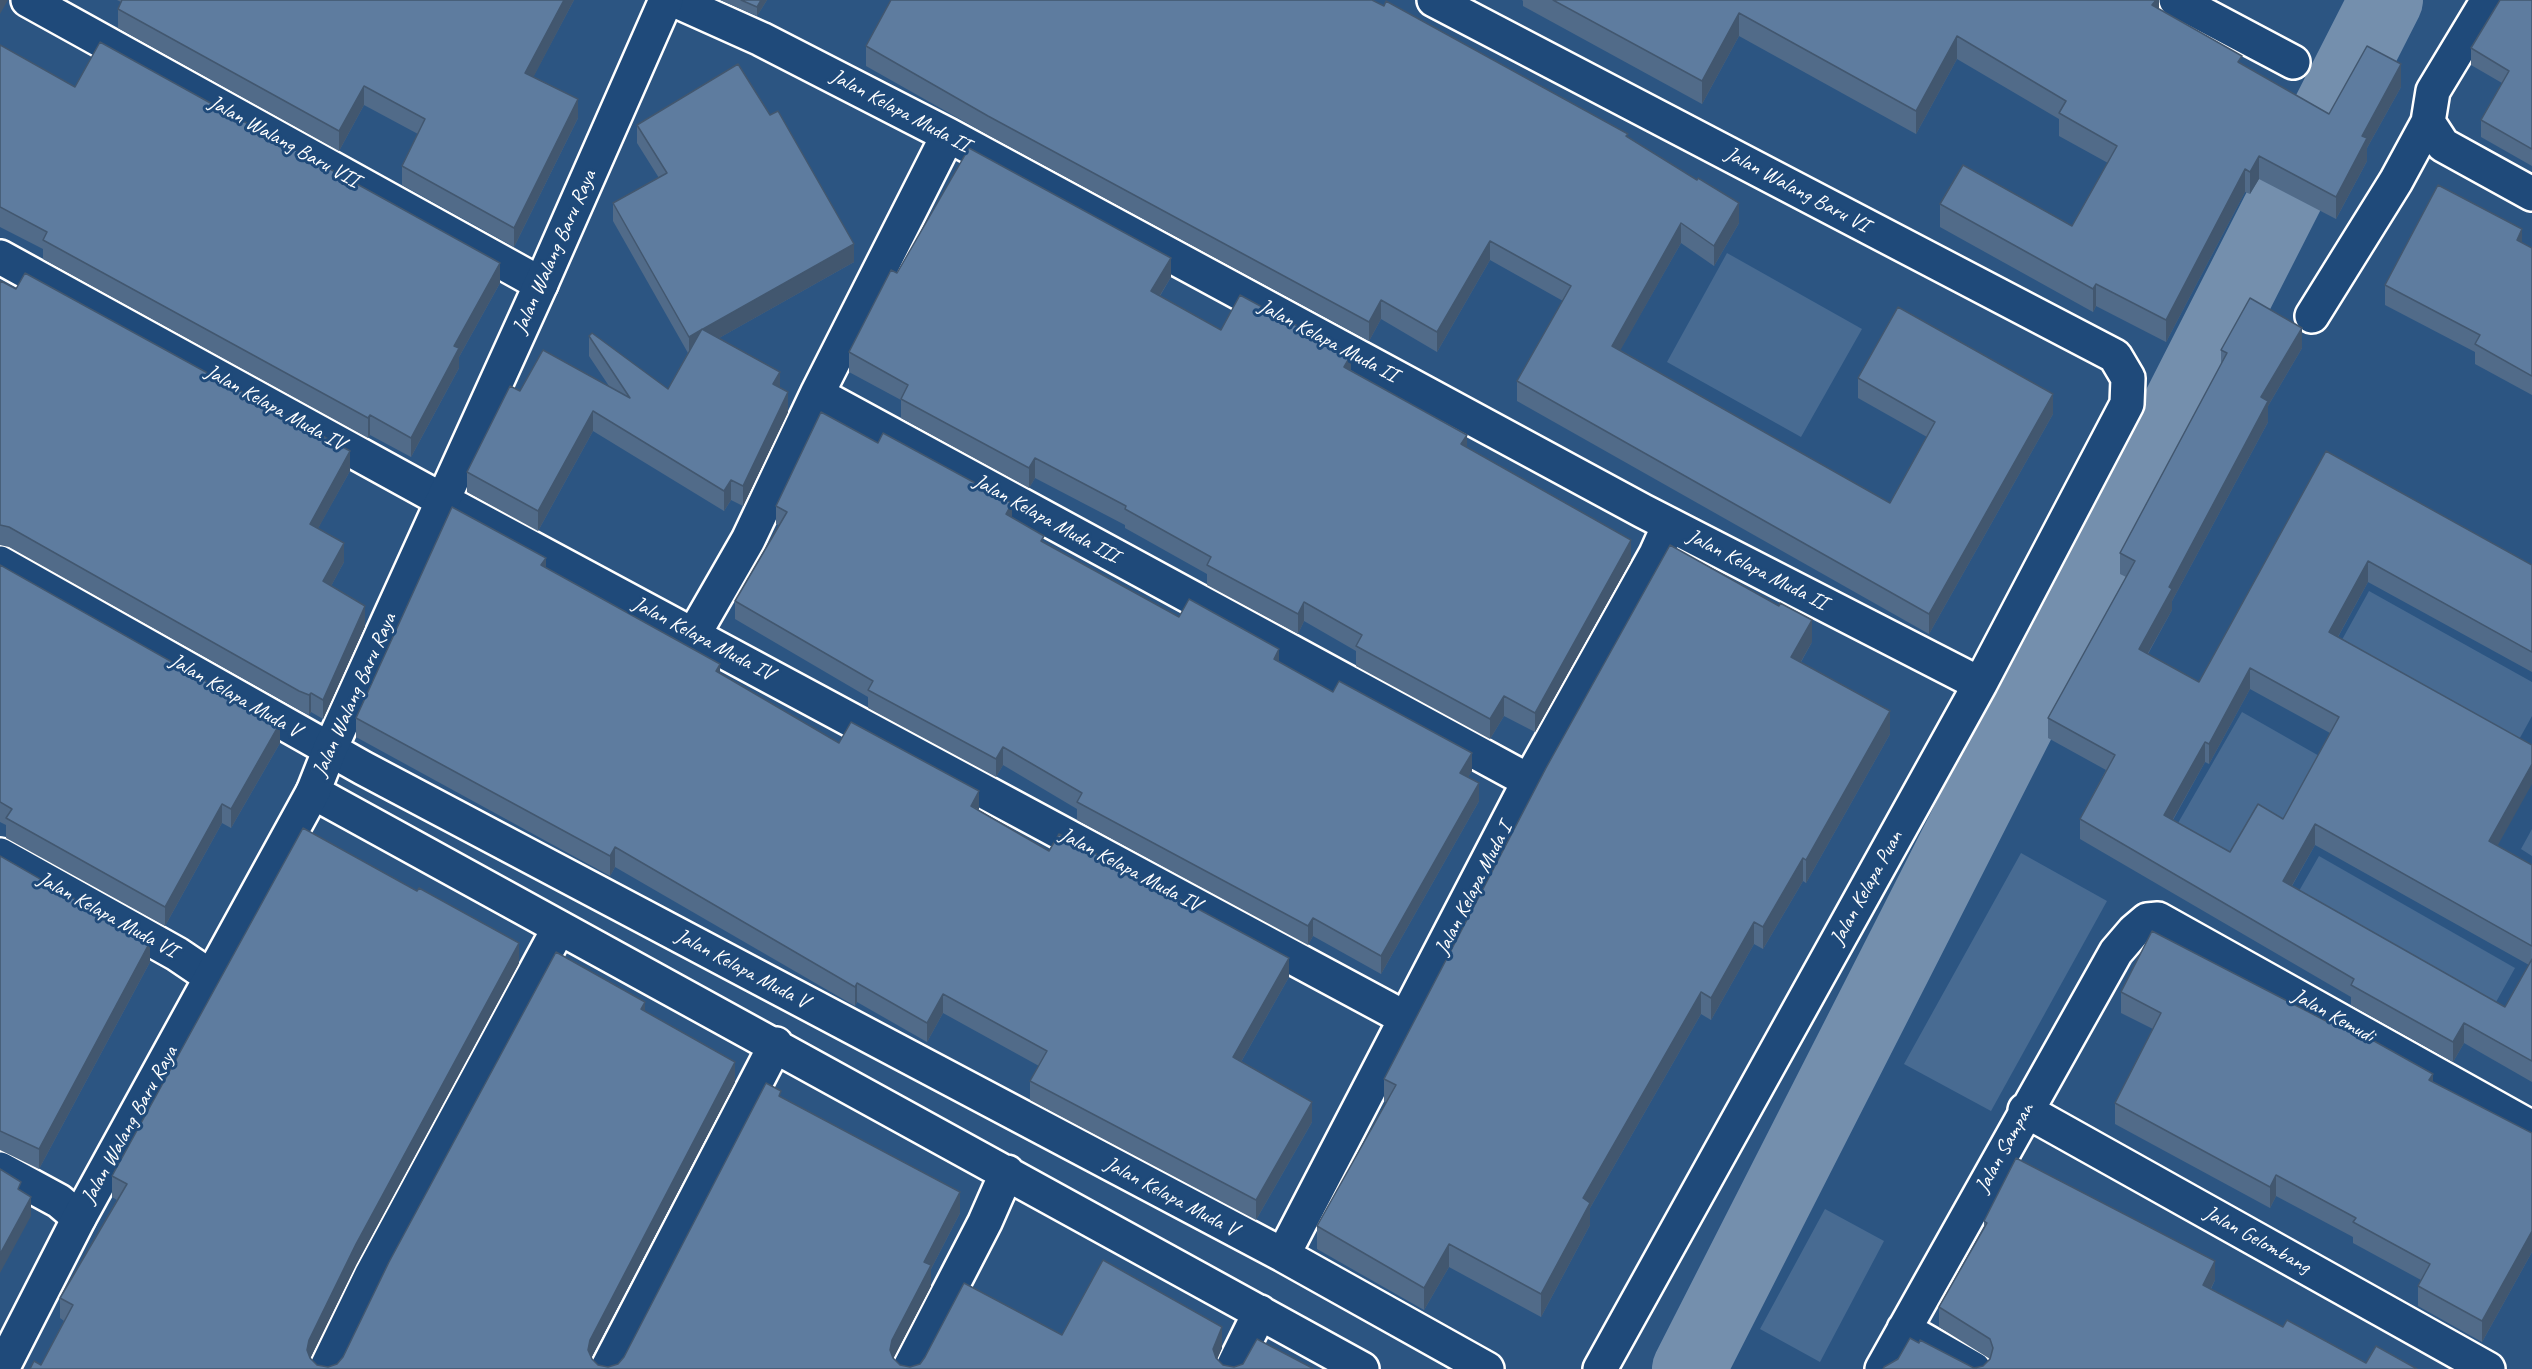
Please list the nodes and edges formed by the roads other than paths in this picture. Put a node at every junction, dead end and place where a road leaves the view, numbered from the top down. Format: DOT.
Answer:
graph roads {
  1 [pos="28,0"];
  2 [pos="666,0"];
  3 [pos="674,0"];
  4 [pos="1434,0"];
  5 [pos="2176,0"];
  6 [pos="2488,0"];
  7 [pos="2293,62"];
  8 [pos="2428,122"];
  9 [pos="948,135"];
  10 [pos="2532,194"];
  11 [pos="0,257"];
  12 [pos="541,284"];
  13 [pos="2312,316"];
  14 [pos="817,393"];
  15 [pos="2127,404"];
  16 [pos="442,500"];
  17 [pos="1669,525"];
  18 [pos="0,563"];
  19 [pos="693,634"];
  20 [pos="1980,684"];
  21 [pos="330,749"];
  22 [pos="1529,781"];
  23 [pos="313,792"];
  24 [pos="0,855"];
  25 [pos="559,928"];
  26 [pos="2134,931"];
  27 [pos="211,977"];
  28 [pos="1407,1019"];
  29 [pos="776,1044"];
  30 [pos="2025,1110"];
  31 [pos="2532,1128"];
  32 [pos="0,1168"];
  33 [pos="1007,1172"];
  34 [pos="80,1218"];
  35 [pos="1283,1255"];
  36 [pos="1260,1312"];
  37 [pos="1904,1329"];
  38 [pos="2484,1368"];
  39 [pos="2,1369"];
  40 [pos="326,1369"];
  41 [pos="607,1369"];
  42 [pos="909,1369"];
  43 [pos="1232,1369"];
  44 [pos="1362,1369"];
  45 [pos="1487,1369"];
  46 [pos="1600,1369"];
  47 [pos="1882,1369"];
  48 [pos="1974,1369"];
  1 -- 12 [label="street, Jalan Walang Baru VII"];
  2 -- 12 [label="street, Jalan Walang Baru Raya"];
  3 -- 9 [label="street, Jalan Kelapa Muda II"];
  4 -- 15 [label="street, Jalan Walang Baru VI"];
  5 -- 7 [label="street"];
  6 -- 8 [label="street"];
  8 -- 10 [label="street"];
  8 -- 13 [label="street"];
  9 -- 14 [label="street"];
  9 -- 17 [label="street, Jalan Kelapa Muda II"];
  11 -- 16 [label="street, Jalan Kelapa Muda IV"];
  12 -- 16 [label="street, Jalan Walang Baru Raya"];
  14 -- 19 [label="street"];
  14 -- 22 [label="street, Jalan Kelapa Muda III"];
  15 -- 20 [label="street, Jalan Kelapa Puan"];
  16 -- 19 [label="street, Jalan Kelapa Muda IV"];
  16 -- 21 [label="street, Jalan Walang Baru Raya"];
  17 -- 20 [label="street, Jalan Kelapa Muda II"];
  17 -- 22 [label="street, Jalan Kelapa Muda I"];
  18 -- 21 [label="street, Jalan Kelapa Muda V"];
  19 -- 28 [label="street, Jalan Kelapa Muda IV"];
  20 -- 46 [label="street, Jalan Kelapa Puan"];
  21 -- 23 [label="street, Jalan Walang Baru Raya"];
  21 -- 35 [label="street, Jalan Kelapa Muda V"];
  22 -- 28 [label="street, Jalan Kelapa Muda I"];
  23 -- 25 [label="street"];
  23 -- 27 [label="street, Jalan Walang Baru Raya"];
  24 -- 27 [label="street, Jalan Kelapa Muda VI"];
  25 -- 29 [label="street"];
  25 -- 40 [label="street"];
  26 -- 30 [label="street, Jalan Sampan"];
  26 -- 31 [label="street, Jalan Kemudi"];
  27 -- 34 [label="street, Jalan Walang Baru Raya"];
  28 -- 35 [label="street, Jalan Kelapa Muda I"];
  29 -- 33 [label="street"];
  29 -- 41 [label="street"];
  30 -- 37 [label="street, Jalan Sampan"];
  30 -- 38 [label="street, Jalan Gelombang"];
  32 -- 34 [label="street"];
  33 -- 36 [label="street"];
  33 -- 42 [label="street"];
  34 -- 39 [label="street, Jalan Walang Baru Raya"];
  35 -- 45 [label="street, Jalan Kelapa Muda V"];
  36 -- 43 [label="street"];
  36 -- 44 [label="street"];
  37 -- 47 [label="street, Jalan Sampan"];
  37 -- 48 [label="street"];
}
